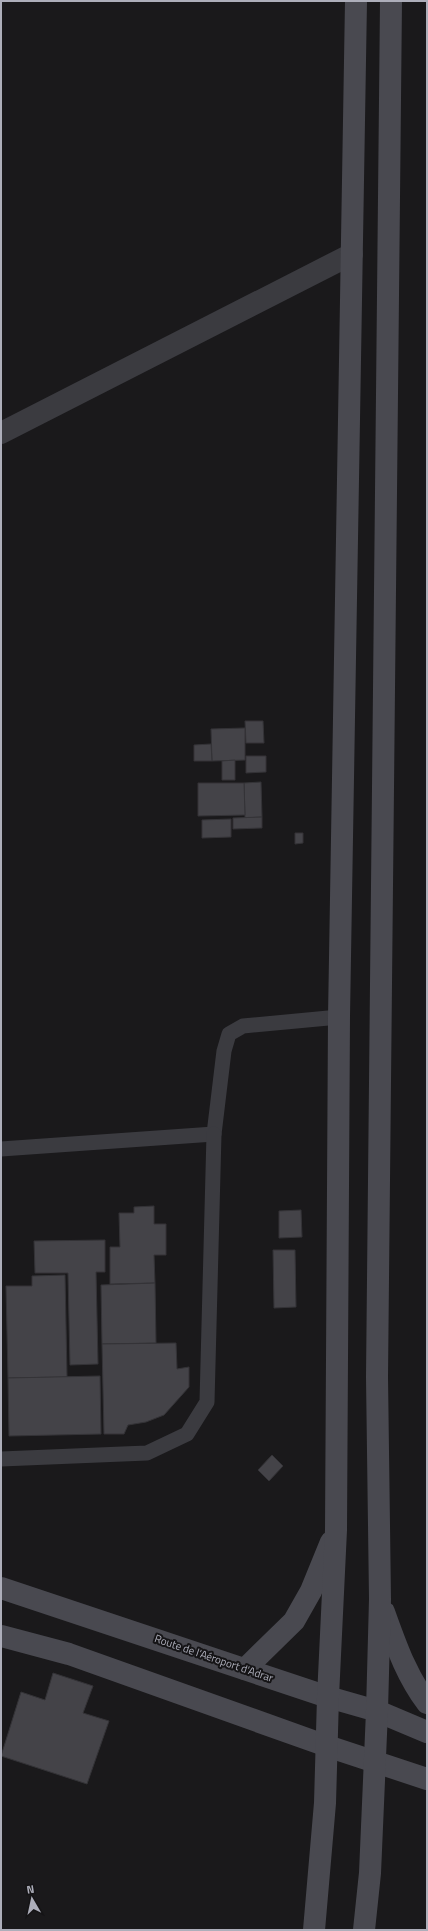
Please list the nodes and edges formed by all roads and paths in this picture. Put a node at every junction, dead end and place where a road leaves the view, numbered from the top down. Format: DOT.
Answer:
graph roads {
  1 [pos="356,1"];
  2 [pos="391,1"];
  3 [pos="352,254"];
  4 [pos="1,433"];
  5 [pos="339,1017"];
  6 [pos="214,1134"];
  7 [pos="1,1150"];
  8 [pos="1,1459"];
  9 [pos="336,1530"];
  10 [pos="1,1588"];
  11 [pos="380,1599"];
  12 [pos="1,1636"];
  13 [pos="245,1669"];
  14 [pos="328,1697"];
  15 [pos="427,1703"];
  16 [pos="377,1712"];
  17 [pos="427,1732"];
  18 [pos="327,1746"];
  19 [pos="376,1762"];
  20 [pos="427,1780"];
  21 [pos="314,1930"];
  22 [pos="364,1930"];
  1 -- 3 [label="main road"];
  2 -- 11 [label="main road"];
  3 -- 4 [label="street"];
  3 -- 5 [label="main road"];
  5 -- 6 [label="lane"];
  5 -- 9 [label="main road"];
  6 -- 7 [label="lane"];
  6 -- 8 [label="lane"];
  9 -- 13 [label="main road"];
  9 -- 14 [label="main road"];
  10 -- 13 [label="main road, Route de l'Aéroport d'Adrar"];
  11 -- 15 [label="main road"];
  11 -- 16 [label="main road"];
  12 -- 18 [label="main road"];
  13 -- 14 [label="main road, Route de l'Aéroport d'Adrar"];
  14 -- 16 [label="main road, Route de l'Aéroport d'Adrar"];
  14 -- 18 [label="main road"];
  16 -- 17 [label="main road, Route de l'Aéroport d'Adrar"];
  16 -- 19 [label="main road"];
  18 -- 19 [label="main road"];
  18 -- 21 [label="main road"];
  19 -- 20 [label="main road"];
  19 -- 22 [label="main road"];
}
